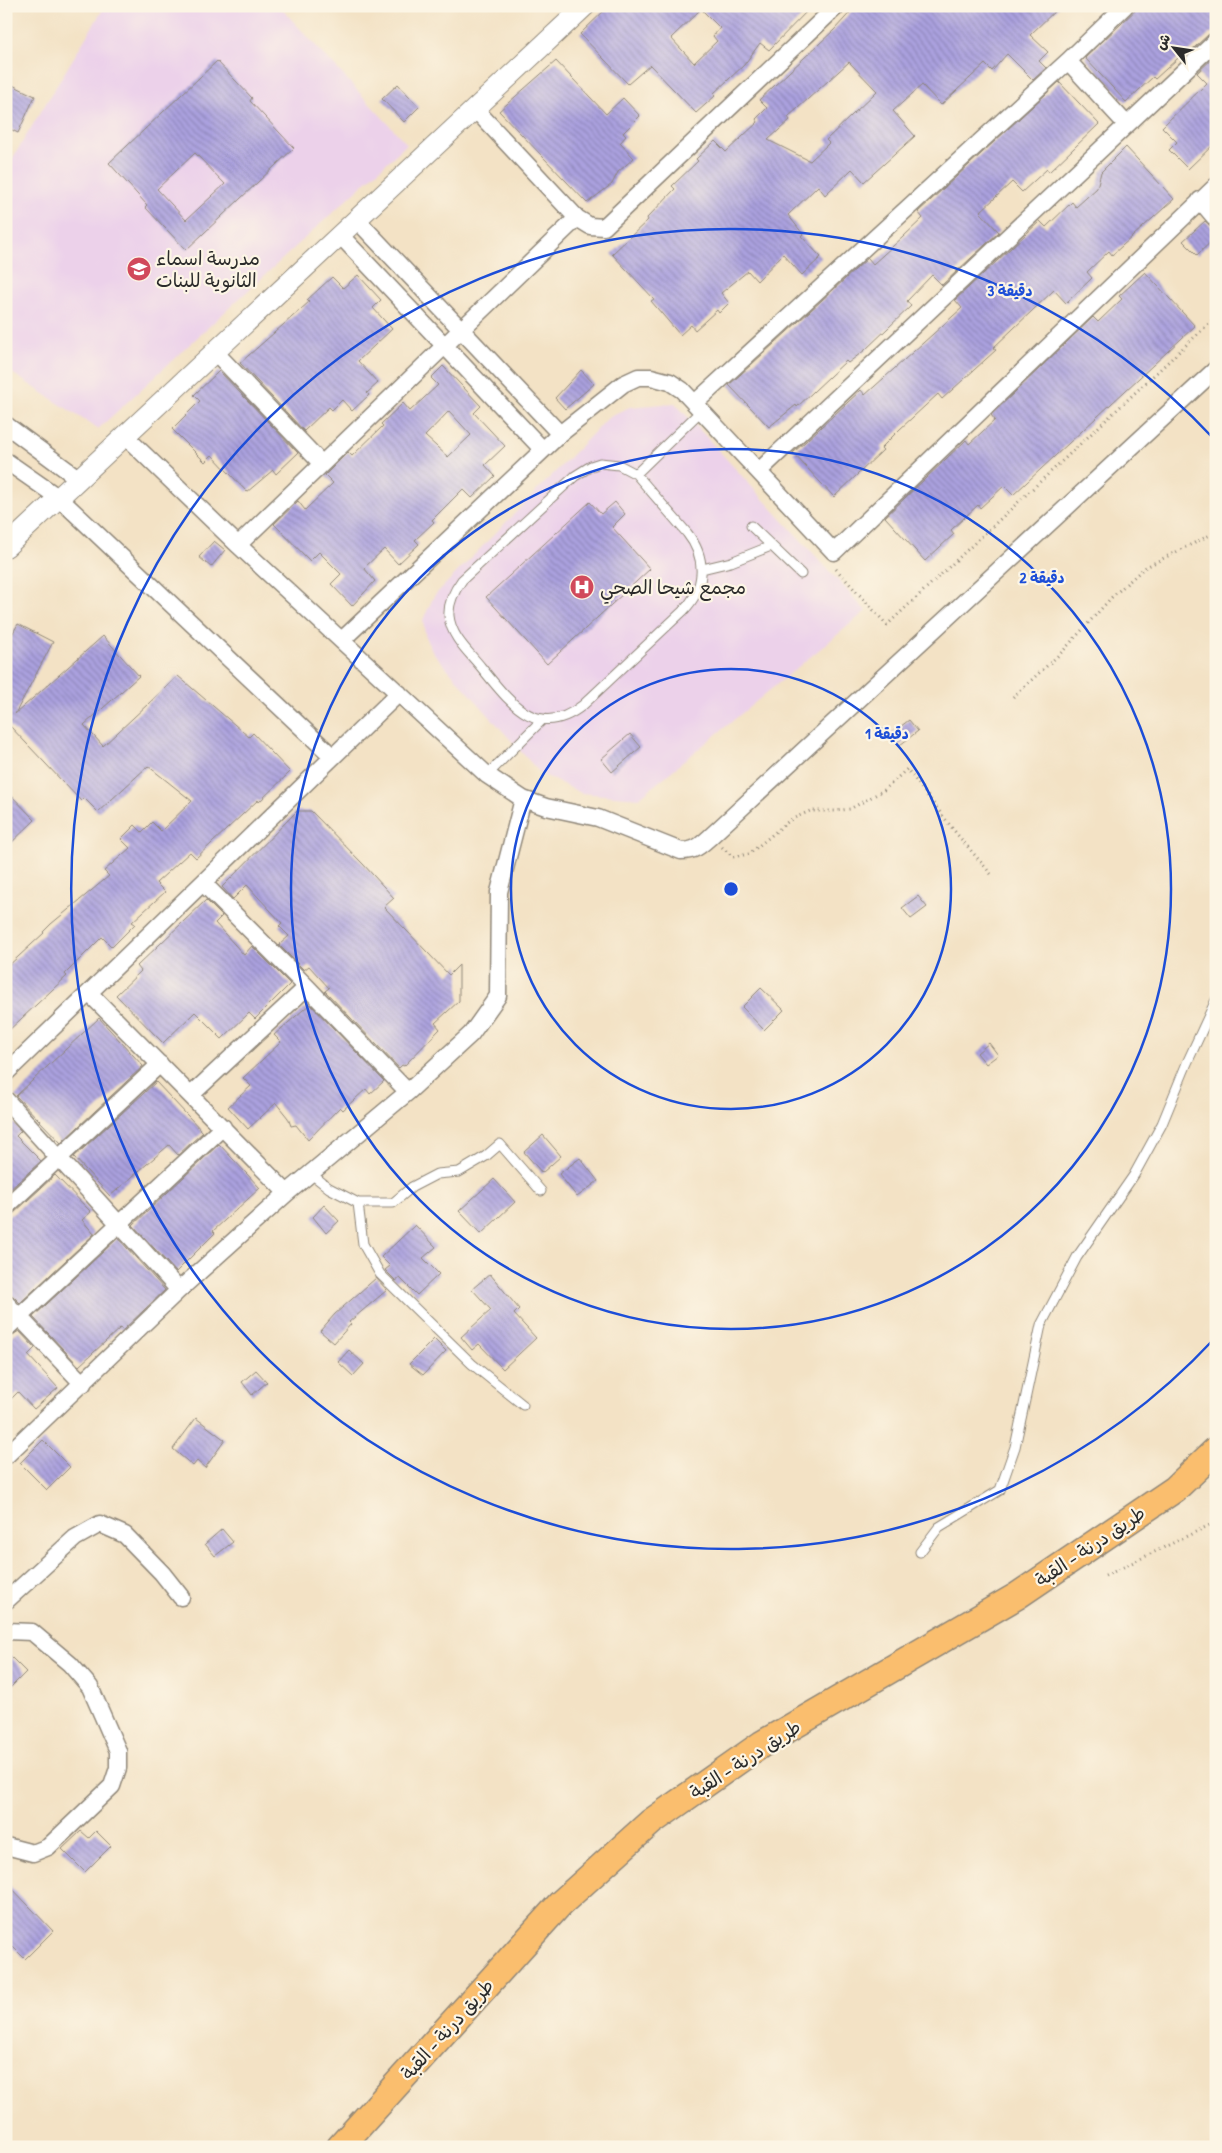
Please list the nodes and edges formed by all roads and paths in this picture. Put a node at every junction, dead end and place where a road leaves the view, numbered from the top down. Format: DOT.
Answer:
graph roads {
  1 [pos="585,6"];
  2 [pos="1125,6"];
  3 [pos="828,9"];
  4 [pos="1216,41"];
  5 [pos="1068,61"];
  6 [pos="475,108"];
  7 [pos="1126,124"];
  8 [pos="1216,186"];
  9 [pos="1200,200"];
  10 [pos="578,218"];
  11 [pos="1216,219"];
  12 [pos="357,220"];
  13 [pos="340,235"];
  14 [pos="1216,317"];
  15 [pos="460,331"];
  16 [pos="445,346"];
  17 [pos="215,352"];
  18 [pos="1216,369"];
  19 [pos="699,406"];
  20 [pos="6,425"];
  21 [pos="560,434"];
  22 [pos="125,436"];
  23 [pos="544,450"];
  24 [pos="6,461"];
  25 [pos="322,464"];
  26 [pos="759,471"];
  27 [pos="636,474"];
  28 [pos="79,479"];
  29 [pos="59,498"];
  30 [pos="751,526"];
  31 [pos="1216,532"];
  32 [pos="238,544"];
  33 [pos="771,546"];
  34 [pos="6,547"];
  35 [pos="834,552"];
  36 [pos="702,570"];
  37 [pos="800,574"];
  38 [pos="342,640"];
  39 [pos="399,693"];
  40 [pos="1013,696"];
  41 [pos="543,719"];
  42 [pos="333,757"];
  43 [pos="487,775"];
  44 [pos="522,799"];
  45 [pos="710,837"];
  46 [pos="992,874"];
  47 [pos="203,883"];
  48 [pos="307,987"];
  49 [pos="89,993"];
  50 [pos="1216,1000"];
  51 [pos="160,1064"];
  52 [pos="6,1073"];
  53 [pos="408,1092"];
  54 [pos="191,1095"];
  55 [pos="6,1100"];
  56 [pos="223,1127"];
  57 [pos="60,1158"];
  58 [pos="310,1174"];
  59 [pos="542,1191"];
  60 [pos="287,1193"];
  61 [pos="358,1204"];
  62 [pos="6,1207"];
  63 [pos="120,1223"];
  64 [pos="179,1290"];
  65 [pos="6,1302"];
  66 [pos="20,1317"];
  67 [pos="6,1329"];
  68 [pos="83,1384"];
  69 [pos="523,1404"];
  70 [pos="1216,1450"];
  71 [pos="6,1456"];
  72 [pos="1216,1522"];
  73 [pos="920,1552"];
  74 [pos="1105,1576"];
  75 [pos="181,1597"];
  76 [pos="6,1601"];
  77 [pos="6,1631"];
  78 [pos="6,1846"];
  79 [pos="340,2147"];
  1 -- 6 [label="street"];
  2 -- 5 [label="street"];
  3 -- 10 [label="street"];
  4 -- 7 [label="street"];
  5 -- 7 [label="street"];
  5 -- 19 [label="street"];
  6 -- 10 [label="street"];
  6 -- 12 [label="street"];
  7 -- 26 [label="street"];
  8 -- 9 [label="street"];
  9 -- 11 [label="street"];
  9 -- 35 [label="street"];
  10 -- 15 [label="street"];
  12 -- 13 [label="street"];
  12 -- 15 [label="street"];
  13 -- 16 [label="street"];
  13 -- 17 [label="street"];
  14 -- 35 [label="path"];
  15 -- 16 [label="street"];
  15 -- 21 [label="street"];
  16 -- 23 [label="street"];
  16 -- 25 [label="street"];
  17 -- 22 [label="street"];
  17 -- 25 [label="street"];
  18 -- 45 [label="street"];
  19 -- 21 [label="street"];
  19 -- 26 [label="street"];
  19 -- 27 [label="lane"];
  20 -- 28 [label="street"];
  21 -- 23 [label="street"];
  22 -- 28 [label="street"];
  22 -- 32 [label="street"];
  23 -- 38 [label="street"];
  24 -- 29 [label="street"];
  25 -- 32 [label="street"];
  26 -- 35 [label="street"];
  27 -- 36 [label="lane"];
  27 -- 41 [label="lane"];
  28 -- 29 [label="street"];
  29 -- 34 [label="street"];
  29 -- 42 [label="street"];
  30 -- 33 [label="lane"];
  31 -- 40 [label="path"];
  32 -- 38 [label="street"];
  33 -- 36 [label="lane"];
  33 -- 37 [label="lane"];
  36 -- 41 [label="lane"];
  38 -- 39 [label="street"];
  39 -- 42 [label="street"];
  39 -- 43 [label="street"];
  41 -- 43 [label="lane"];
  42 -- 47 [label="street"];
  43 -- 44 [label="street"];
  44 -- 45 [label="street"];
  44 -- 53 [label="street"];
  45 -- 46 [label="path"];
  47 -- 48 [label="street"];
  47 -- 49 [label="street"];
  48 -- 53 [label="street"];
  48 -- 54 [label="street"];
  49 -- 51 [label="street"];
  49 -- 52 [label="street"];
  50 -- 73 [label="lane"];
  51 -- 54 [label="street"];
  51 -- 57 [label="street"];
  53 -- 58 [label="street"];
  54 -- 56 [label="street"];
  55 -- 57 [label="street"];
  56 -- 60 [label="street"];
  56 -- 63 [label="street"];
  57 -- 62 [label="street"];
  57 -- 63 [label="street"];
  58 -- 60 [label="street"];
  58 -- 61 [label="lane"];
  59 -- 61 [label="lane"];
  60 -- 64 [label="street"];
  61 -- 69 [label="lane"];
  63 -- 64 [label="street"];
  63 -- 66 [label="street"];
  64 -- 68 [label="street"];
  65 -- 66 [label="street"];
  66 -- 67 [label="street"];
  66 -- 68 [label="street"];
  68 -- 71 [label="street"];
  70 -- 79 [label="main road, طريق درنة - القبة"];
  72 -- 74 [label="path"];
  75 -- 76 [label="street"];
  77 -- 78 [label="street"];
}
